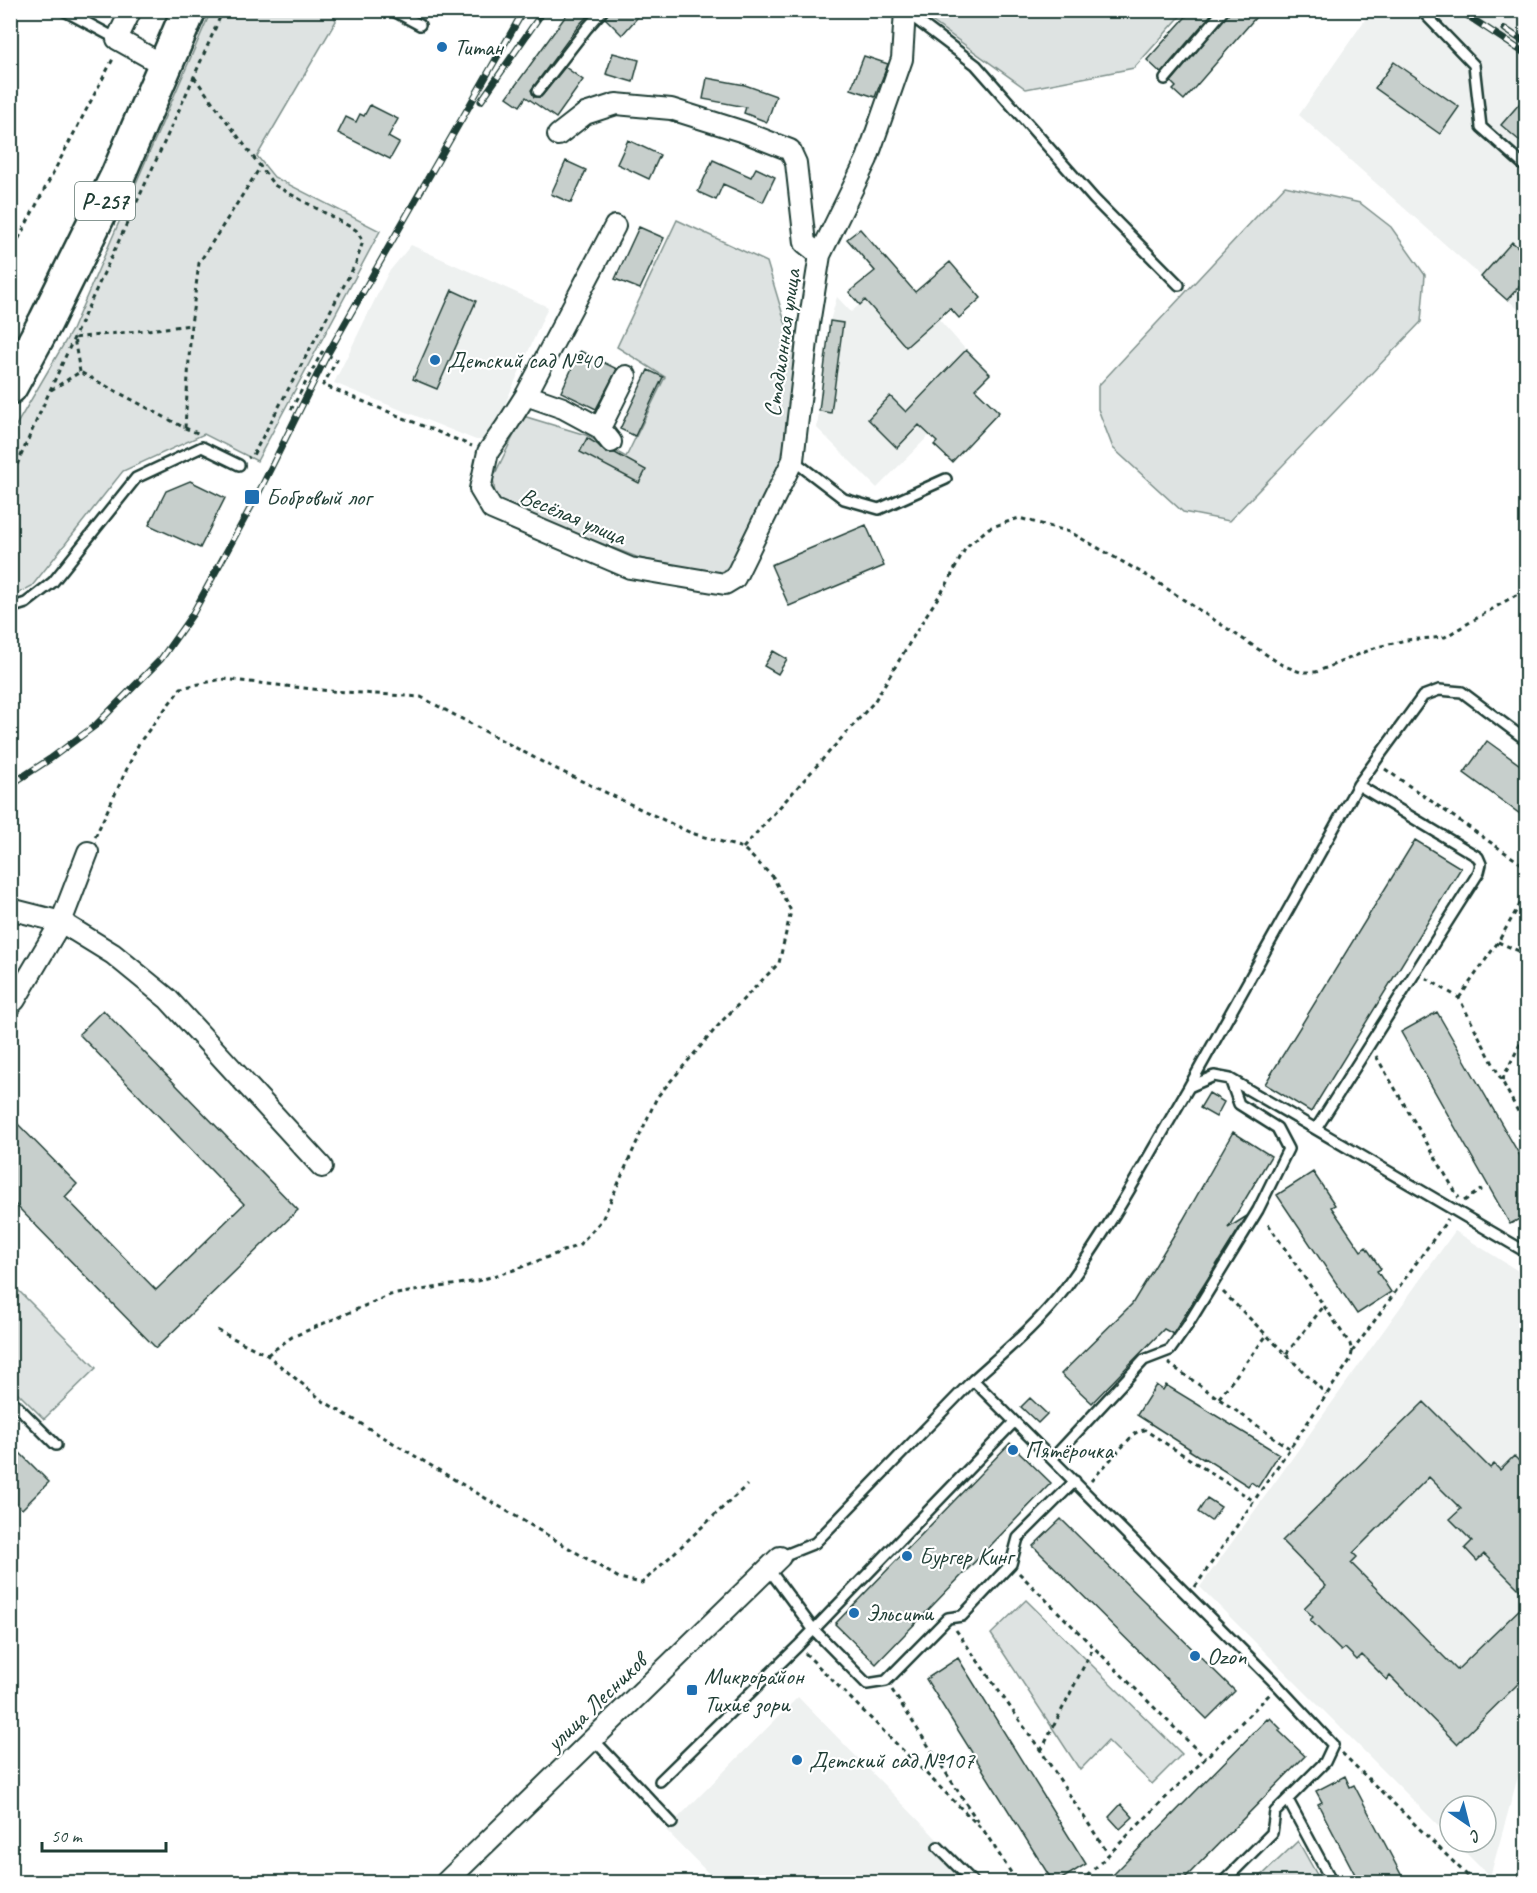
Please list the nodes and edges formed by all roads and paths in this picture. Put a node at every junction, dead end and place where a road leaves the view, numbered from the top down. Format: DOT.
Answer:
graph roads {
  1 [pos="63,10"];
  2 [pos="83,10"];
  3 [pos="131,10"];
  4 [pos="189,10"];
  5 [pos="223,10"];
  6 [pos="392,10"];
  7 [pos="603,10"];
  8 [pos="1224,10"];
  9 [pos="1421,10"];
  10 [pos="906,11"];
  11 [pos="86,23"];
  12 [pos="420,25"];
  13 [pos="119,40"];
  14 [pos="180,72"];
  15 [pos="1165,79"];
  16 [pos="538,91"];
  17 [pos="558,135"];
  18 [pos="261,166"];
  19 [pos="1527,167"];
  20 [pos="615,226"];
  21 [pos="10,255"];
  22 [pos="820,255"];
  23 [pos="1179,285"];
  24 [pos="191,325"];
  25 [pos="74,338"];
  26 [pos="80,372"];
  27 [pos="626,376"];
  28 [pos="10,387"];
  29 [pos="49,391"];
  30 [pos="525,395"];
  31 [pos="291,410"];
  32 [pos="185,428"];
  33 [pos="204,436"];
  34 [pos="243,451"];
  35 [pos="488,452"];
  36 [pos="253,455"];
  37 [pos="793,460"];
  38 [pos="239,465"];
  39 [pos="946,479"];
  40 [pos="10,481"];
  41 [pos="630,568"];
  42 [pos="1527,585"];
  43 [pos="10,608"];
  44 [pos="1527,740"];
  45 [pos="1375,762"];
  46 [pos="1358,785"];
  47 [pos="744,848"];
  48 [pos="88,852"];
  49 [pos="1527,867"];
  50 [pos="1527,894"];
  51 [pos="10,909"];
  52 [pos="60,922"];
  53 [pos="1498,942"];
  54 [pos="1527,954"];
  55 [pos="1415,971"];
  56 [pos="1459,998"];
  57 [pos="10,1005"];
  58 [pos="1527,1032"];
  59 [pos="1369,1045"];
  60 [pos="1230,1079"];
  61 [pos="1502,1080"];
  62 [pos="1189,1087"];
  63 [pos="1526,1125"];
  64 [pos="1316,1129"];
  65 [pos="322,1167"];
  66 [pos="1482,1189"];
  67 [pos="1258,1210"];
  68 [pos="1454,1210"];
  69 [pos="1527,1252"];
  70 [pos="1214,1283"];
  71 [pos="1324,1306"];
  72 [pos="217,1330"];
  73 [pos="1267,1335"];
  74 [pos="1352,1352"];
  75 [pos="267,1355"];
  76 [pos="1156,1355"];
  77 [pos="1286,1355"];
  78 [pos="973,1380"];
  79 [pos="1326,1395"];
  80 [pos="10,1399"];
  81 [pos="1218,1399"];
  82 [pos="1014,1422"];
  83 [pos="56,1445"];
  84 [pos="1289,1448"];
  85 [pos="1052,1459"];
  86 [pos="1075,1481"];
  87 [pos="747,1485"];
  88 [pos="1083,1489"];
  89 [pos="1254,1501"];
  90 [pos="774,1562"];
  91 [pos="1011,1564"];
  92 [pos="1189,1596"];
  93 [pos="948,1618"];
  94 [pos="813,1629"];
  95 [pos="798,1646"];
  96 [pos="1093,1648"];
  97 [pos="886,1681"];
  98 [pos="1278,1686"];
  99 [pos="594,1740"];
  100 [pos="1334,1745"];
  101 [pos="1041,1751"];
  102 [pos="1205,1758"];
  103 [pos="660,1781"];
  104 [pos="1288,1800"];
  105 [pos="672,1823"];
  106 [pos="985,1832"];
  107 [pos="938,1847"];
  108 [pos="1109,1855"];
  109 [pos="450,1881"];
  110 [pos="973,1882"];
  111 [pos="1017,1882"];
  112 [pos="1081,1882"];
  113 [pos="1222,1882"];
  114 [pos="1332,1882"];
  115 [pos="1473,1882"];
  1 -- 11 [label="lane"];
  2 -- 11 [label="lane"];
  3 -- 13 [label="street"];
  4 -- 14 [label="highway, Р-257"];
  5 -- 14 [label="path"];
  6 -- 12 [label="lane"];
  7 -- 16 [label="lane"];
  8 -- 15 [label="lane"];
  9 -- 19 [label="lane"];
  10 -- 22 [label="street, Стадионная улица"];
  10 -- 23 [label="lane"];
  11 -- 13 [label="lane"];
  13 -- 14 [label="street"];
  13 -- 21 [label="path"];
  14 -- 18 [label="path"];
  14 -- 25 [label="path"];
  14 -- 28 [label="highway, Р-257"];
  17 -- 22 [label="street"];
  18 -- 24 [label="path"];
  18 -- 36 [label="path"];
  20 -- 30 [label="street, Весёлая улица"];
  22 -- 37 [label="street, Стадионная улица"];
  24 -- 25 [label="path"];
  24 -- 32 [label="path"];
  25 -- 26 [label="path"];
  25 -- 29 [label="path"];
  26 -- 29 [label="path"];
  26 -- 32 [label="path"];
  27 -- 30 [label="street"];
  29 -- 40 [label="path"];
  30 -- 35 [label="street, Весёлая улица"];
  31 -- 35 [label="path"];
  32 -- 33 [label="path"];
  34 -- 36 [label="path"];
  35 -- 41 [label="street, Весёлая улица"];
  36 -- 38 [label="path"];
  37 -- 39 [label="lane"];
  37 -- 41 [label="street, Стадионная улица"];
  38 -- 43 [label="lane"];
  42 -- 47 [label="path"];
  44 -- 45 [label="lane"];
  45 -- 46 [label="lane"];
  45 -- 49 [label="path"];
  46 -- 55 [label="lane"];
  46 -- 62 [label="lane"];
  47 -- 48 [label="path"];
  47 -- 75 [label="path"];
  48 -- 52 [label="street"];
  50 -- 53 [label="path"];
  51 -- 52 [label="street"];
  52 -- 57 [label="street"];
  52 -- 65 [label="street"];
  53 -- 54 [label="path"];
  53 -- 56 [label="path"];
  55 -- 56 [label="path"];
  55 -- 59 [label="lane"];
  56 -- 61 [label="path"];
  58 -- 61 [label="path"];
  59 -- 64 [label="lane"];
  59 -- 66 [label="path"];
  60 -- 62 [label="lane"];
  60 -- 64 [label="lane"];
  60 -- 67 [label="lane"];
  61 -- 63 [label="path"];
  62 -- 78 [label="lane"];
  64 -- 68 [label="lane"];
  67 -- 70 [label="lane"];
  67 -- 71 [label="path"];
  68 -- 69 [label="lane"];
  68 -- 74 [label="path"];
  70 -- 73 [label="path"];
  70 -- 76 [label="lane"];
  71 -- 74 [label="path"];
  71 -- 77 [label="path"];
  72 -- 75 [label="path"];
  73 -- 77 [label="path"];
  73 -- 81 [label="path"];
  74 -- 79 [label="path"];
  75 -- 87 [label="path"];
  76 -- 81 [label="path"];
  76 -- 85 [label="lane"];
  77 -- 79 [label="path"];
  78 -- 82 [label="lane"];
  78 -- 90 [label="lane"];
  79 -- 84 [label="path"];
  80 -- 83 [label="lane"];
  81 -- 84 [label="path"];
  82 -- 85 [label="lane"];
  82 -- 94 [label="lane"];
  84 -- 89 [label="path"];
  85 -- 86 [label="lane"];
  86 -- 88 [label="lane"];
  86 -- 91 [label="lane"];
  88 -- 89 [label="path"];
  88 -- 92 [label="lane"];
  89 -- 92 [label="path"];
  90 -- 94 [label="lane"];
  90 -- 99 [label="street, улица Лесников"];
  91 -- 93 [label="lane"];
  91 -- 96 [label="path"];
  92 -- 98 [label="lane"];
  93 -- 97 [label="lane"];
  93 -- 101 [label="path"];
  94 -- 95 [label="lane"];
  94 -- 97 [label="lane"];
  95 -- 103 [label="lane"];
  95 -- 106 [label="path"];
  96 -- 101 [label="path"];
  96 -- 102 [label="path"];
  97 -- 106 [label="path"];
  98 -- 100 [label="lane"];
  98 -- 102 [label="path"];
  99 -- 105 [label="lane"];
  99 -- 109 [label="street, улица Лесников"];
  100 -- 104 [label="lane"];
  100 -- 115 [label="path"];
  101 -- 108 [label="path"];
  102 -- 108 [label="path"];
  104 -- 113 [label="lane"];
  104 -- 114 [label="lane"];
  106 -- 111 [label="path"];
  107 -- 110 [label="lane"];
  108 -- 112 [label="path"];
}
